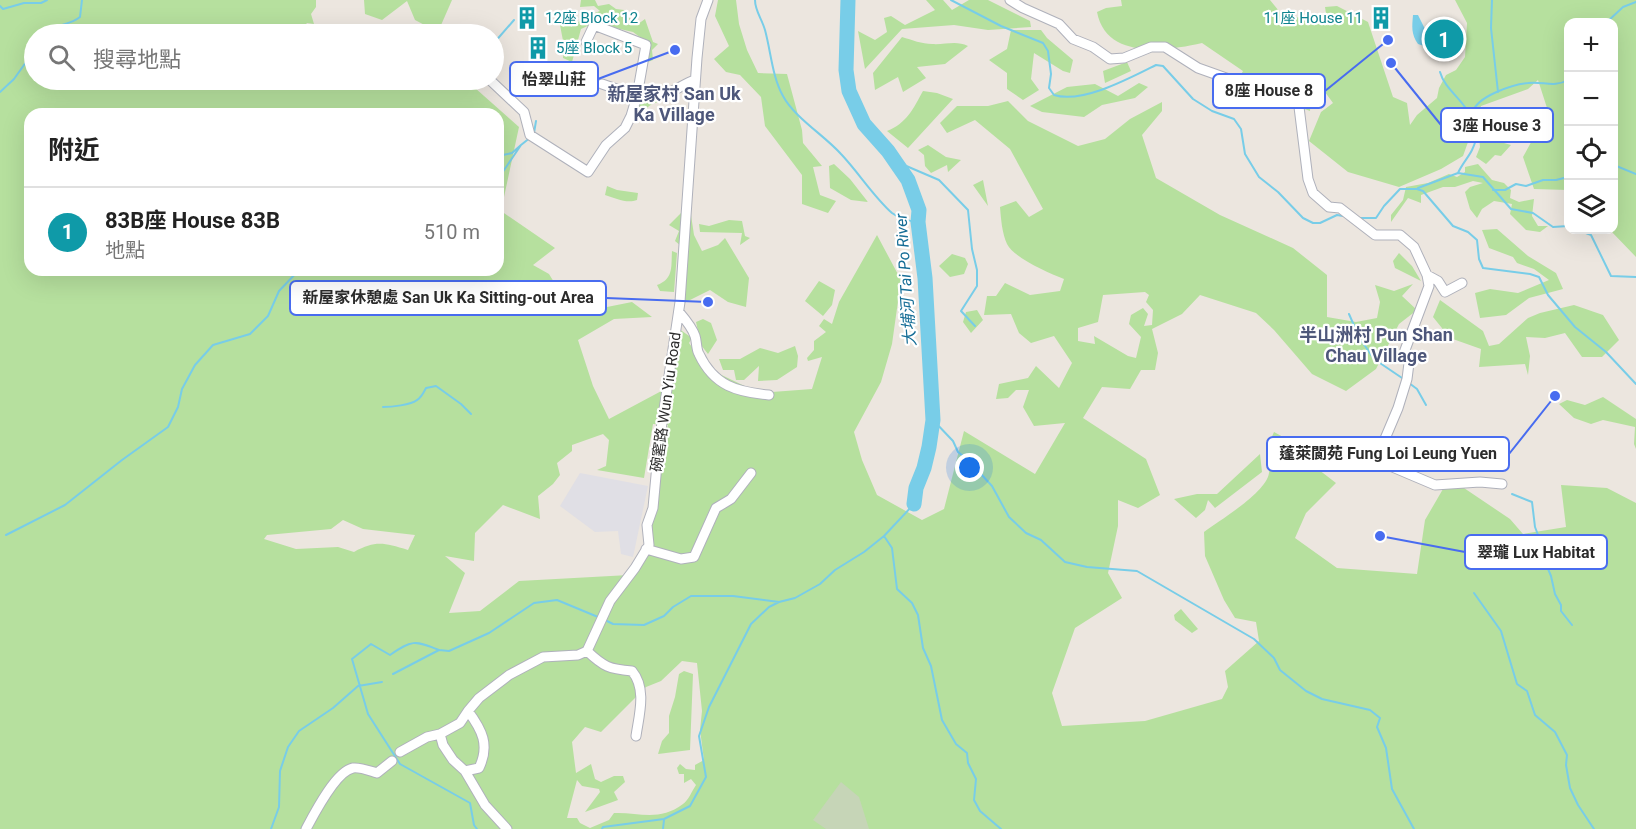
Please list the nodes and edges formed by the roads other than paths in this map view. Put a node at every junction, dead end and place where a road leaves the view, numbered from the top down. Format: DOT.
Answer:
graph roads {
  1 [pos="708,0"];
  2 [pos="1011,0"];
  3 [pos="585,42"];
  4 [pos="695,80"];
  5 [pos="602,84"];
  6 [pos="501,90"];
  7 [pos="638,96"];
  8 [pos="1427,275"];
  9 [pos="1462,284"];
  10 [pos="679,312"];
  11 [pos="769,395"];
  12 [pos="751,473"];
  13 [pos="1502,484"];
  14 [pos="646,549"];
  15 [pos="587,651"];
  16 [pos="468,711"];
  17 [pos="440,734"];
  18 [pos="636,736"];
  19 [pos="400,752"];
  20 [pos="392,761"];
  21 [pos="465,771"];
  22 [pos="306,829"];
  23 [pos="507,829"];
  1 -- 4 [label="street, 碗窰路 Wun Yiu Road"];
  2 -- 8 [label="street"];
  3 -- 7 [label="street"];
  4 -- 7 [label="street"];
  4 -- 10 [label="street, 碗窰路 Wun Yiu Road"];
  5 -- 7 [label="street"];
  6 -- 7 [label="street"];
  8 -- 9 [label="street"];
  8 -- 13 [label="street"];
  10 -- 11 [label="street"];
  10 -- 14 [label="street, 碗窰路 Wun Yiu Road"];
  12 -- 14 [label="street"];
  14 -- 15 [label="street, 碗窰路 Wun Yiu Road"];
  15 -- 16 [label="street"];
  15 -- 18 [label="street"];
  16 -- 17 [label="street"];
  16 -- 21 [label="street"];
  17 -- 19 [label="street"];
  17 -- 21 [label="street"];
  20 -- 22 [label="street"];
  21 -- 23 [label="street"];
}
